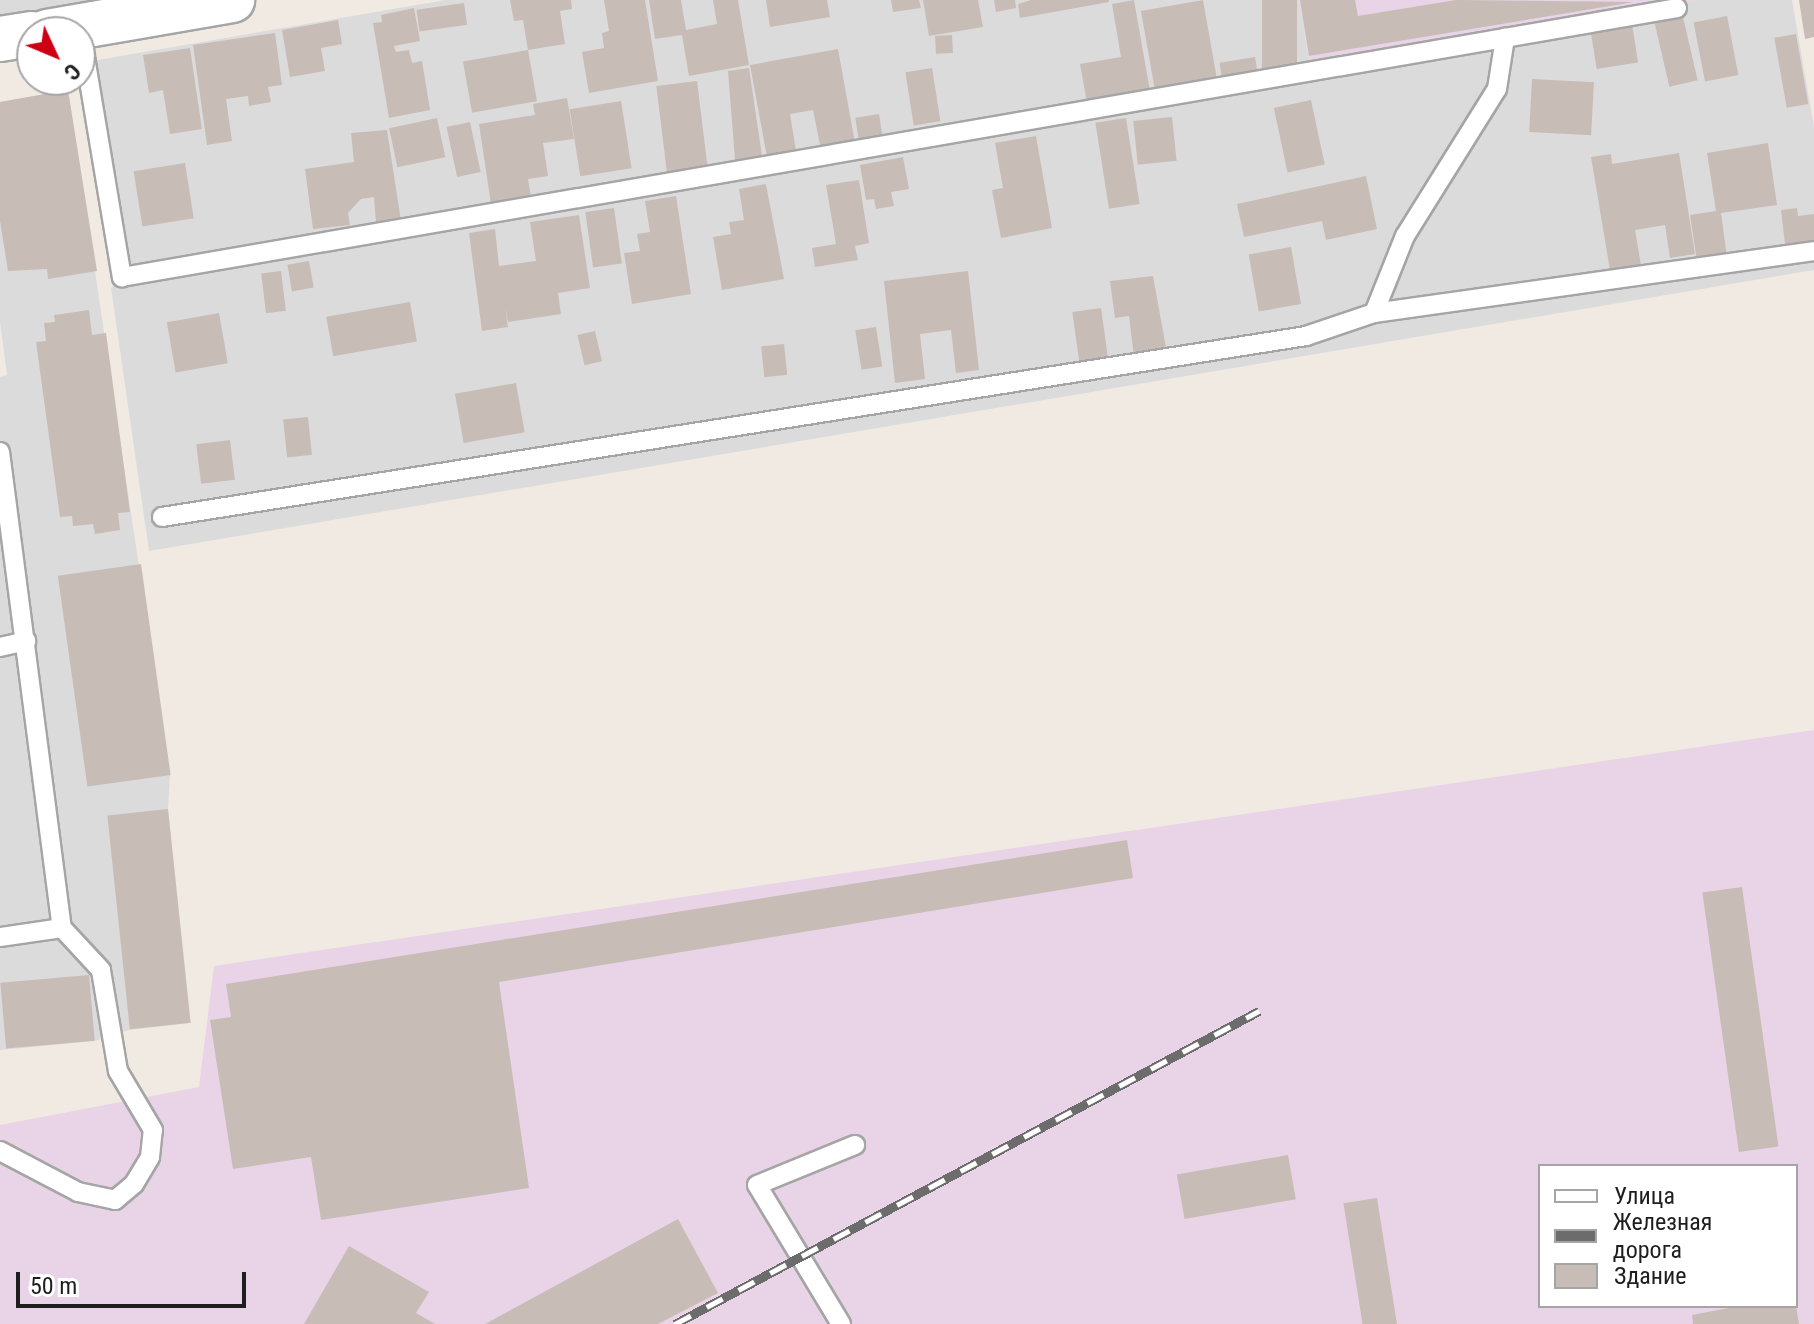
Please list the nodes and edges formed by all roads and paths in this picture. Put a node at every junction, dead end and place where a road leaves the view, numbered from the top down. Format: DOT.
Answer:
graph roads {
  1 [pos="232,0"];
  2 [pos="1677,8"];
  3 [pos="96,23"];
  4 [pos="1505,38"];
  5 [pos="79,96"];
  6 [pos="1814,251"];
  7 [pos="1374,313"];
  8 [pos="0,452"];
  9 [pos="162,517"];
  10 [pos="26,641"];
  11 [pos="0,647"];
  12 [pos="62,928"];
  13 [pos="0,937"];
  14 [pos="855,1145"];
  15 [pos="0,1151"];
  16 [pos="841,1324"];
  1 -- 3 [label="street"];
  2 -- 4 [label="lane"];
  4 -- 5 [label="lane"];
  4 -- 7 [label="lane"];
  6 -- 7 [label="lane"];
  7 -- 9 [label="lane"];
  8 -- 10 [label="lane"];
  10 -- 11 [label="lane"];
  10 -- 12 [label="lane"];
  12 -- 13 [label="lane"];
  12 -- 15 [label="lane"];
  14 -- 16 [label="lane"];
}
